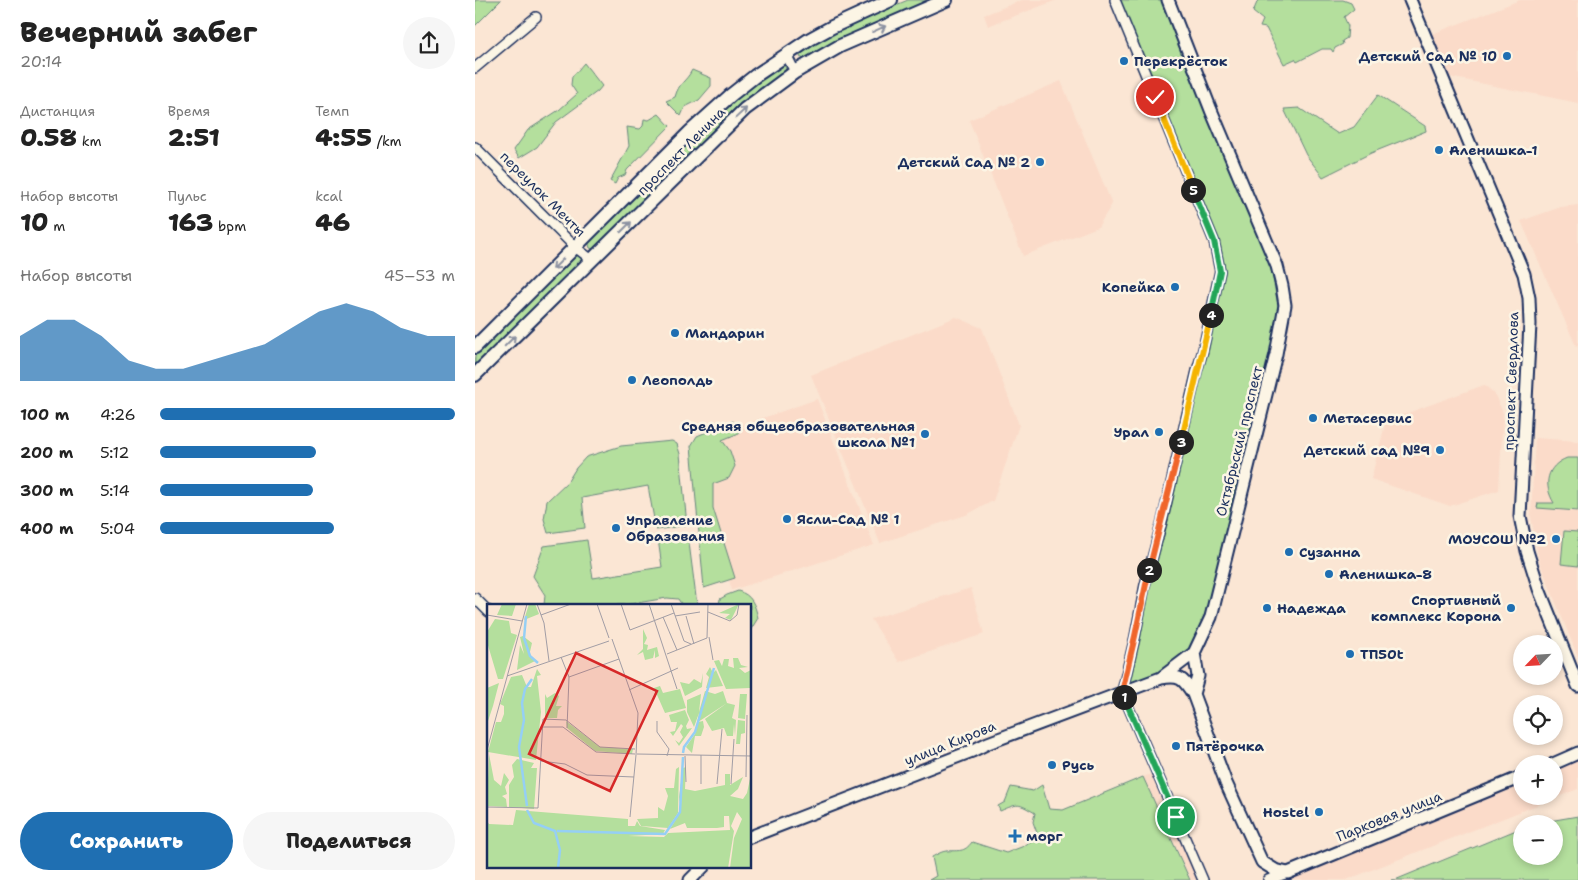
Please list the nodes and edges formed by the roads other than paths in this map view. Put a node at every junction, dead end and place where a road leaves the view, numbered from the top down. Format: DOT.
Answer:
graph roads {
  1 [pos="891,0"];
  2 [pos="946,0"];
  3 [pos="1115,0"];
  4 [pos="1168,0"];
  5 [pos="1410,0"];
  6 [pos="536,18"];
  7 [pos="786,54"];
  8 [pos="475,68"];
  9 [pos="795,72"];
  10 [pos="475,147"];
  11 [pos="575,247"];
  12 [pos="592,260"];
  13 [pos="475,347"];
  14 [pos="475,375"];
  15 [pos="475,598"];
  16 [pos="487,610"];
  17 [pos="1194,652"];
  18 [pos="1161,678"];
  19 [pos="1578,686"];
  20 [pos="1122,692"];
  21 [pos="1193,694"];
  22 [pos="1578,753"];
  23 [pos="1563,760"];
  24 [pos="1513,780"];
  25 [pos="751,837"];
  26 [pos="702,868"];
  27 [pos="1288,873"];
  28 [pos="690,880"];
  29 [pos="1203,880"];
  30 [pos="1268,880"];
  1 -- 7 [label="main road, проспект Ленина"];
  9 -- 2 [label="main road, проспект Ленина, one-way"];
  3 -- 20 [label="street"];
  4 -- 17 [label="street, Октябрьский проспект"];
  5 -- 19 [label="street, проспект Свердлова"];
  6 -- 8 [label="street"];
  7 -- 9 [label="street"];
  7 -- 11 [label="main road, проспект Ленина"];
  12 -- 9 [label="main road, проспект Ленина, one-way"];
  10 -- 11 [label="street, переулок Мечты"];
  11 -- 12 [label="street, переулок Мечты"];
  11 -- 13 [label="main road, проспект Ленина, one-way"];
  14 -- 12 [label="main road, проспект Ленина, one-way"];
  15 -- 16 [label="street"];
  17 -- 18 [label="street, улица Кирова"];
  17 -- 21 [label="street"];
  18 -- 20 [label="street, улица Кирова"];
  18 -- 21 [label="street, улица Кирова"];
  20 -- 25 [label="street, улица Кирова"];
  20 -- 29 [label="street"];
  21 -- 27 [label="street"];
  22 -- 23 [label="street"];
  24 -- 27 [label="street, Парковая улица"];
  26 -- 28 [label="street"];
  27 -- 30 [label="street, Парковая улица"];
}
